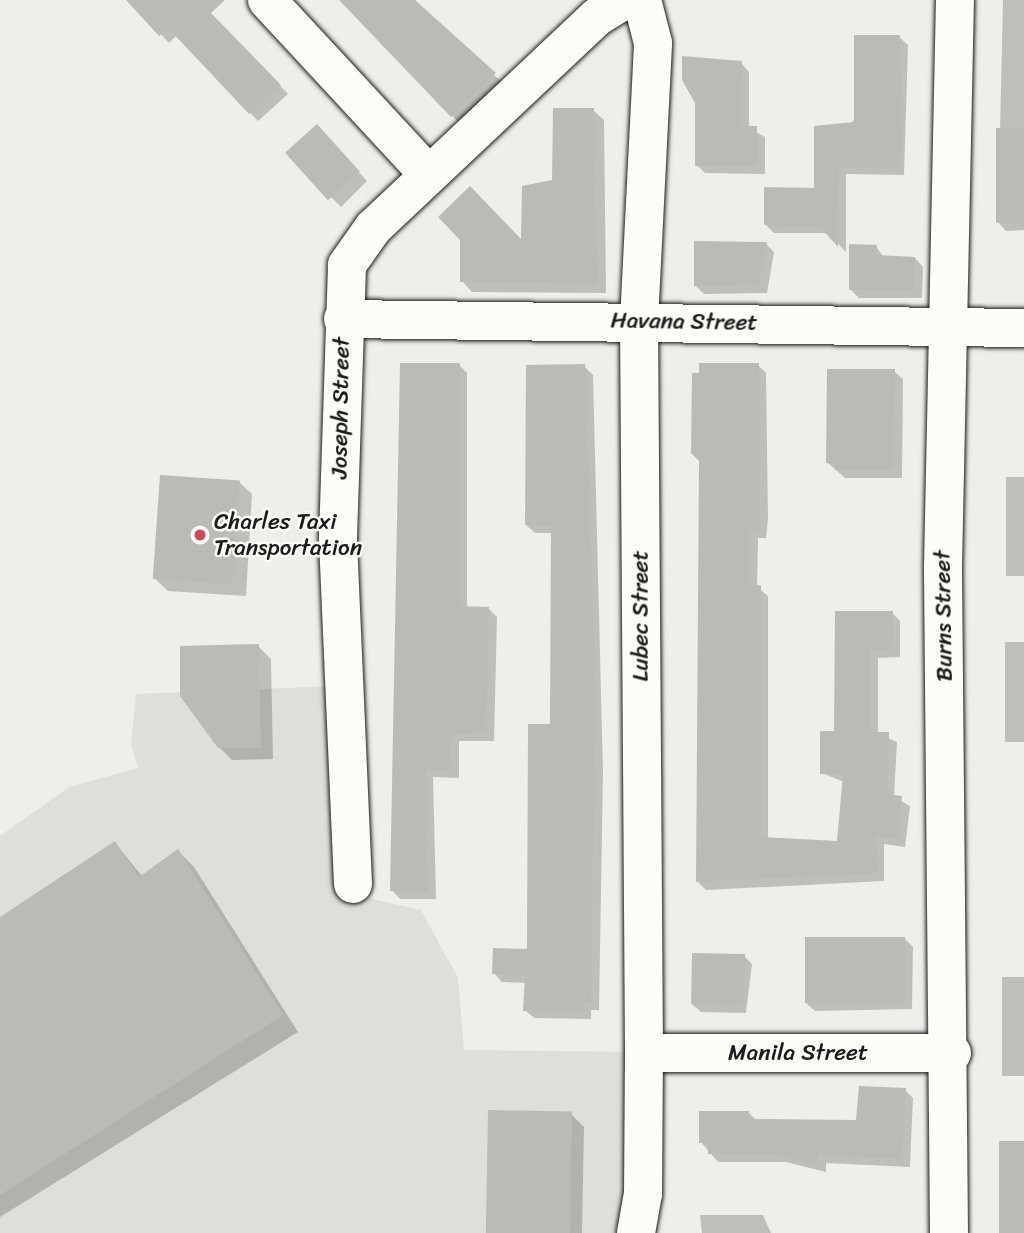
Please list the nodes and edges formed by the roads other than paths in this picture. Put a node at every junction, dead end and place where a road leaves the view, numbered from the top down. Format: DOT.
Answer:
graph roads {
  1 [pos="267,0"];
  2 [pos="624,0"];
  3 [pos="642,0"];
  4 [pos="955,0"];
  5 [pos="429,175"];
  6 [pos="343,319"];
  7 [pos="639,321"];
  8 [pos="946,326"];
  9 [pos="1024,328"];
  10 [pos="353,884"];
  11 [pos="644,1053"];
  12 [pos="952,1053"];
  13 [pos="636,1233"];
  14 [pos="949,1233"];
  1 -- 5 [label="street"];
  2 -- 5 [label="street, Joseph Street"];
  3 -- 7 [label="street, Lubec Street"];
  4 -- 8 [label="street, Burns Street"];
  5 -- 6 [label="street, Joseph Street"];
  6 -- 7 [label="street, Havana Street"];
  6 -- 10 [label="street, Joseph Street"];
  7 -- 8 [label="street, Havana Street"];
  7 -- 11 [label="street, Lubec Street"];
  8 -- 9 [label="street, Havana Street"];
  8 -- 12 [label="street, Burns Street"];
  11 -- 12 [label="street, Manila Street"];
  11 -- 13 [label="street, Lubec Street"];
  12 -- 14 [label="street, Burns Street"];
}
